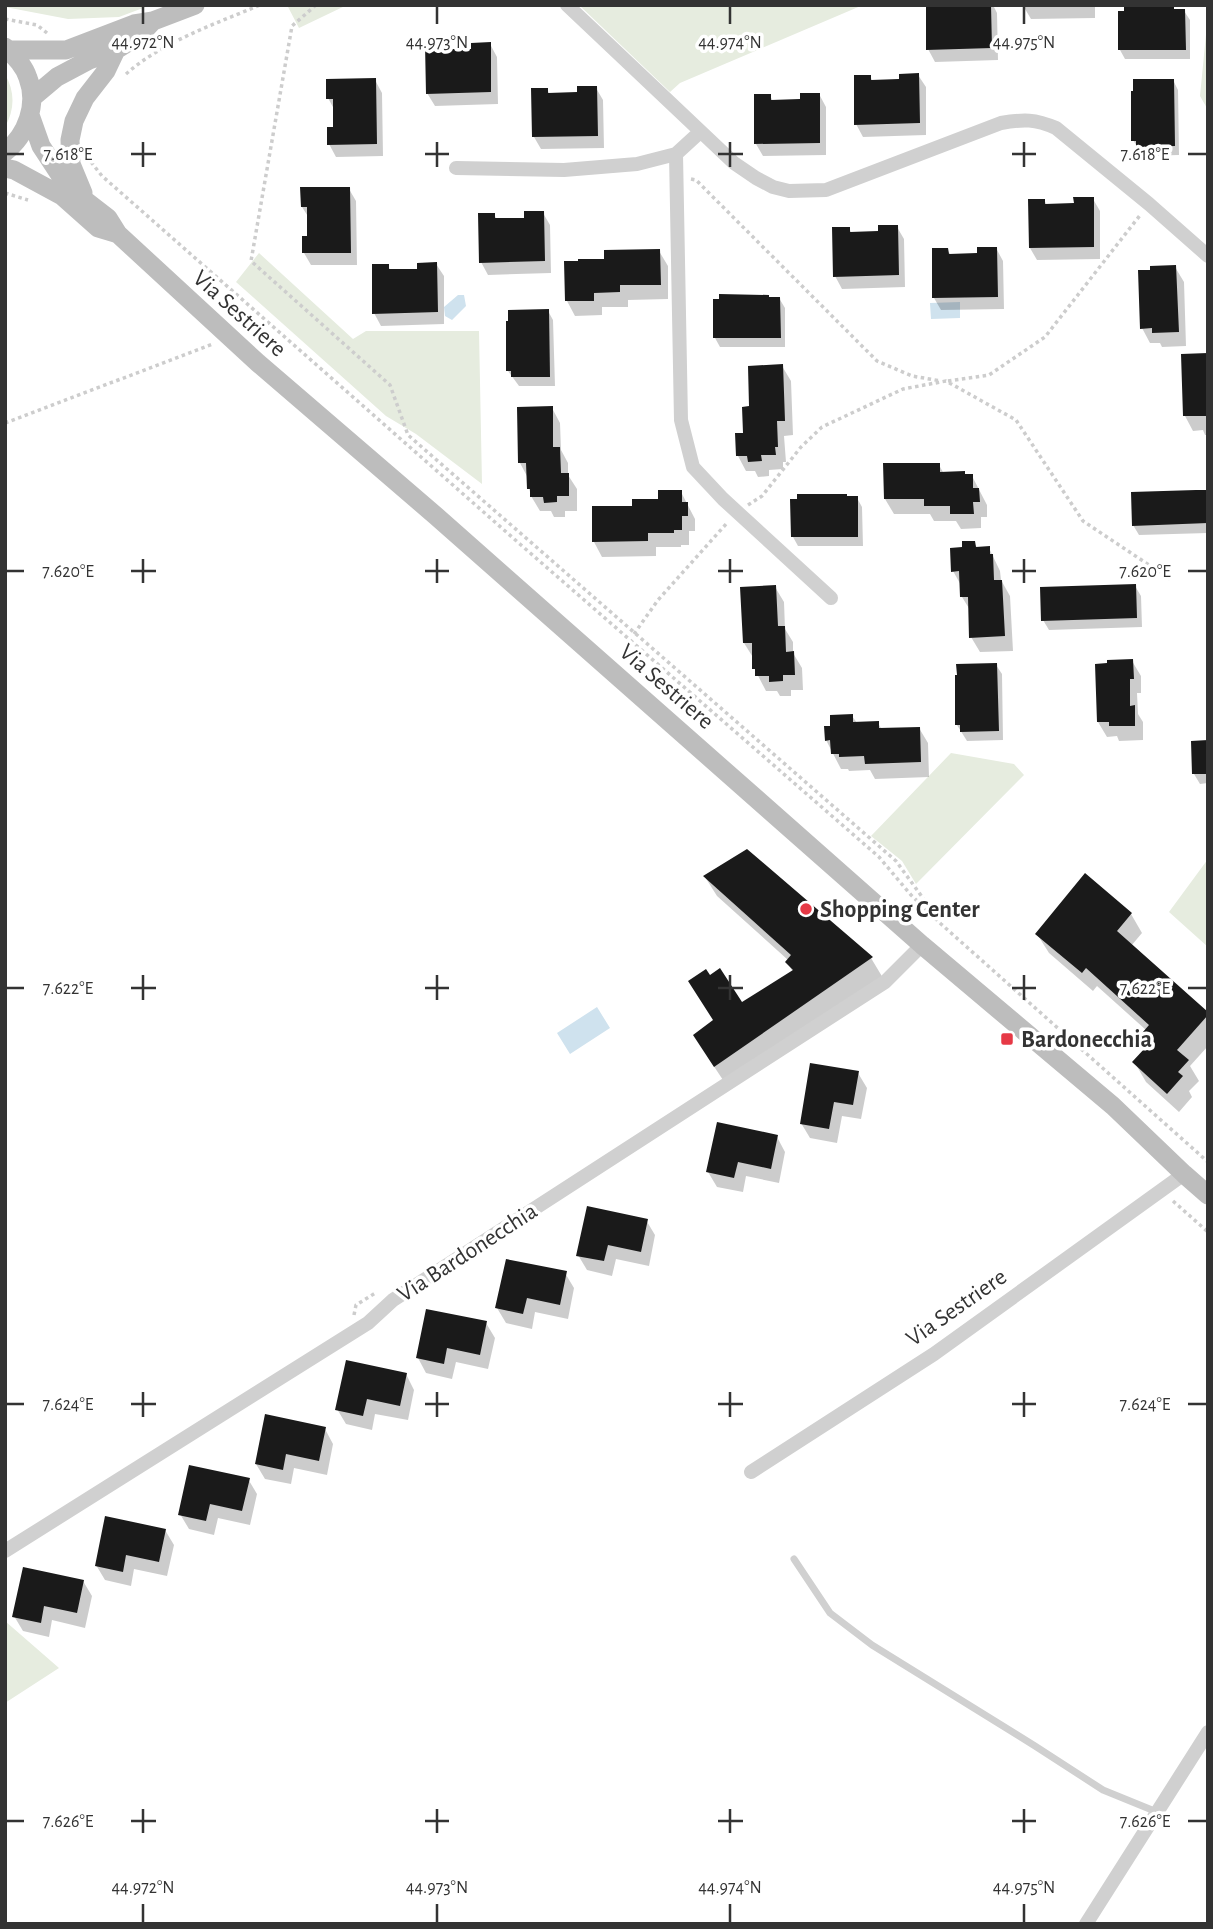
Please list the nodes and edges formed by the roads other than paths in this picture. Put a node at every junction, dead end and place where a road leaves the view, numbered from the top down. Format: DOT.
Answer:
graph roads {
  1 [pos="195,5"];
  2 [pos="567,5"];
  3 [pos="153,22"];
  4 [pos="7,49"];
  5 [pos="116,50"];
  6 [pos="31,106"];
  7 [pos="700,132"];
  8 [pos="5,152"];
  9 [pos="676,154"];
  10 [pos="5,168"];
  11 [pos="456,168"];
  12 [pos="86,201"];
  13 [pos="118,234"];
  14 [pos="1208,256"];
  15 [pos="831,598"];
  16 [pos="922,945"];
  17 [pos="1184,1174"];
  18 [pos="1208,1195"];
  19 [pos="751,1472"];
  20 [pos="5,1551"];
  21 [pos="794,1559"];
  22 [pos="1208,1732"];
  23 [pos="1158,1812"];
  24 [pos="1086,1924"];
  1 -- 3 [label="main road"];
  2 -- 7 [label="street"];
  3 -- 4 [label="main road"];
  3 -- 5 [label="main road"];
  4 -- 6 [label="main road, Via Sestriere"];
  5 -- 6 [label="main road"];
  5 -- 12 [label="main road, Via Sestriere"];
  6 -- 8 [label="main road"];
  6 -- 12 [label="main road, Via Sestriere"];
  7 -- 9 [label="street"];
  7 -- 14 [label="street"];
  9 -- 11 [label="street"];
  9 -- 15 [label="street"];
  10 -- 13 [label="main road, Via Sestriere"];
  12 -- 13 [label="main road, Via Sestriere"];
  13 -- 16 [label="main road, Via Sestriere"];
  16 -- 17 [label="main road, Via Sestriere"];
  16 -- 20 [label="street, Via Bardonecchia"];
  17 -- 18 [label="main road, Via Sestriere"];
  17 -- 19 [label="street, Via Sestriere"];
  21 -- 23 [label="lane"];
  22 -- 23 [label="street"];
  23 -- 24 [label="street"];
}
